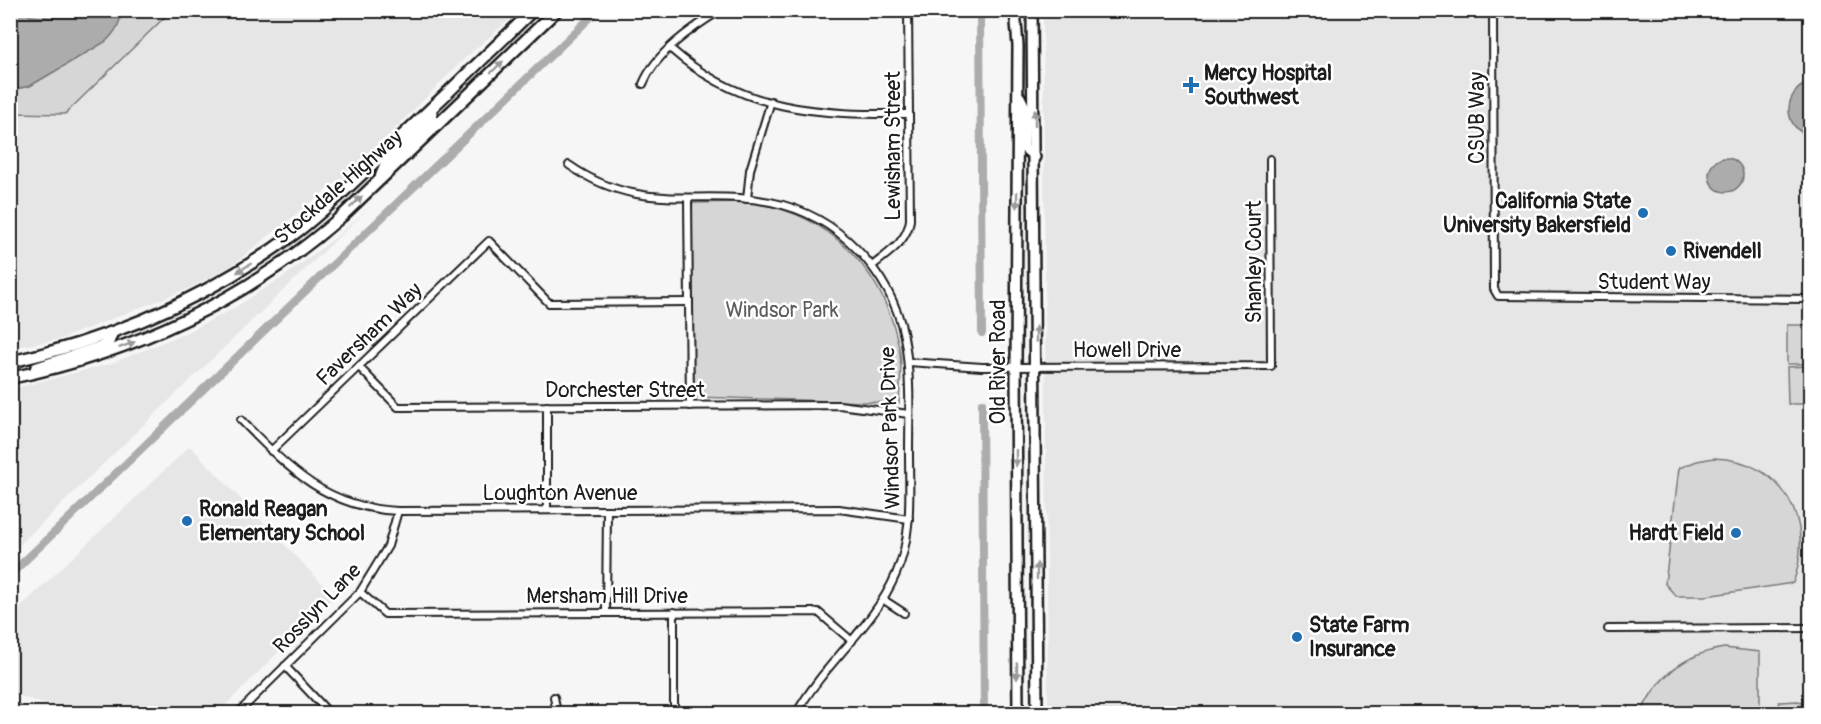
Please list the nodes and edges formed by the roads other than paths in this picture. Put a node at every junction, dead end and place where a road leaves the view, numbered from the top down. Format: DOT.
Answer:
graph roads {
  1 [pos="533,10"];
  2 [pos="556,10"];
  3 [pos="721,10"];
  4 [pos="908,10"];
  5 [pos="1015,10"];
  6 [pos="1032,10"];
  7 [pos="1493,10"];
  8 [pos="671,49"];
  9 [pos="643,84"];
  10 [pos="1018,92"];
  11 [pos="771,101"];
  12 [pos="431,109"];
  13 [pos="909,114"];
  14 [pos="1035,157"];
  15 [pos="1270,159"];
  16 [pos="569,165"];
  17 [pos="380,179"];
  18 [pos="688,199"];
  19 [pos="747,199"];
  20 [pos="872,266"];
  21 [pos="1498,296"];
  22 [pos="1810,299"];
  23 [pos="689,302"];
  24 [pos="112,333"];
  25 [pos="10,362"];
  26 [pos="908,362"];
  27 [pos="1271,366"];
  28 [pos="359,367"];
  29 [pos="1016,367"];
  30 [pos="1036,367"];
  31 [pos="23,376"];
  32 [pos="10,378"];
  33 [pos="547,406"];
  34 [pos="690,406"];
  35 [pos="909,414"];
  36 [pos="242,420"];
  37 [pos="271,451"];
  38 [pos="547,510"];
  39 [pos="607,510"];
  40 [pos="398,511"];
  41 [pos="909,519"];
  42 [pos="360,592"];
  43 [pos="884,600"];
  44 [pos="674,612"];
  45 [pos="606,613"];
  46 [pos="904,613"];
  47 [pos="1810,628"];
  48 [pos="1608,629"];
  49 [pos="852,641"];
  50 [pos="285,666"];
  51 [pos="554,697"];
  52 [pos="237,714"];
  53 [pos="330,714"];
  54 [pos="557,714"];
  55 [pos="674,714"];
  56 [pos="796,714"];
  57 [pos="1018,714"];
  58 [pos="1037,714"];
  1 -- 12 [label="main road, Stockdale Highway"];
  17 -- 2 [label="main road, Stockdale Highway, one-way"];
  3 -- 8 [label="street"];
  4 -- 13 [label="street, Lewisham Street"];
  5 -- 10 [label="main road, Old River Road"];
  14 -- 6 [label="main road, Old River Road, one-way"];
  7 -- 21 [label="street, CSUB Way"];
  8 -- 9 [label="street"];
  8 -- 11 [label="street"];
  10 -- 14 [label="main road"];
  10 -- 29 [label="main road, Old River Road, one-way"];
  11 -- 13 [label="street"];
  11 -- 19 [label="street"];
  12 -- 17 [label="main road"];
  12 -- 24 [label="main road, Stockdale Highway, one-way"];
  13 -- 20 [label="street, Lewisham Street"];
  30 -- 14 [label="main road, Old River Road, one-way"];
  15 -- 27 [label="street, Shanley Court"];
  16 -- 18 [label="street, Windsor Park Drive"];
  31 -- 17 [label="main road, Stockdale Highway, one-way"];
  18 -- 19 [label="street, Windsor Park Drive"];
  18 -- 23 [label="street"];
  19 -- 20 [label="street, Windsor Park Drive"];
  20 -- 26 [label="street, Windsor Park Drive"];
  21 -- 22 [label="street, Student Way"];
  23 -- 28 [label="street, Faversham Way"];
  23 -- 34 [label="street"];
  24 -- 25 [label="main road, Stockdale Highway"];
  24 -- 31 [label="main road"];
  26 -- 29 [label="street, Howell Drive"];
  26 -- 35 [label="street, Windsor Park Drive"];
  27 -- 30 [label="street, Howell Drive"];
  28 -- 33 [label="street, Dorchester Street"];
  28 -- 37 [label="street, Faversham Way"];
  29 -- 30 [label="street, Howell Drive"];
  29 -- 57 [label="main road, Old River Road, one-way"];
  58 -- 30 [label="main road, Old River Road, one-way"];
  31 -- 32 [label="main road, Stockdale Highway"];
  33 -- 34 [label="street, Dorchester Street"];
  33 -- 38 [label="street"];
  34 -- 35 [label="street, Dorchester Street"];
  35 -- 41 [label="street, Windsor Park Drive"];
  36 -- 37 [label="street, Loughton Avenue"];
  37 -- 40 [label="street, Loughton Avenue"];
  38 -- 39 [label="street, Loughton Avenue"];
  38 -- 40 [label="street, Loughton Avenue"];
  39 -- 41 [label="street, Loughton Avenue"];
  39 -- 45 [label="street"];
  40 -- 42 [label="street, Rosslyn Lane"];
  41 -- 43 [label="street, Windsor Park Drive"];
  42 -- 45 [label="street, Mersham Hill Drive"];
  42 -- 50 [label="street, Rosslyn Lane"];
  43 -- 46 [label="street"];
  43 -- 49 [label="street, Windsor Park Drive"];
  44 -- 45 [label="street, Mersham Hill Drive"];
  44 -- 49 [label="street, Mersham Hill Drive"];
  44 -- 55 [label="street"];
  47 -- 48 [label="street"];
  49 -- 56 [label="street, Windsor Park Drive"];
  50 -- 52 [label="street, Rosslyn Lane"];
  50 -- 53 [label="street"];
  51 -- 54 [label="street"];
}
